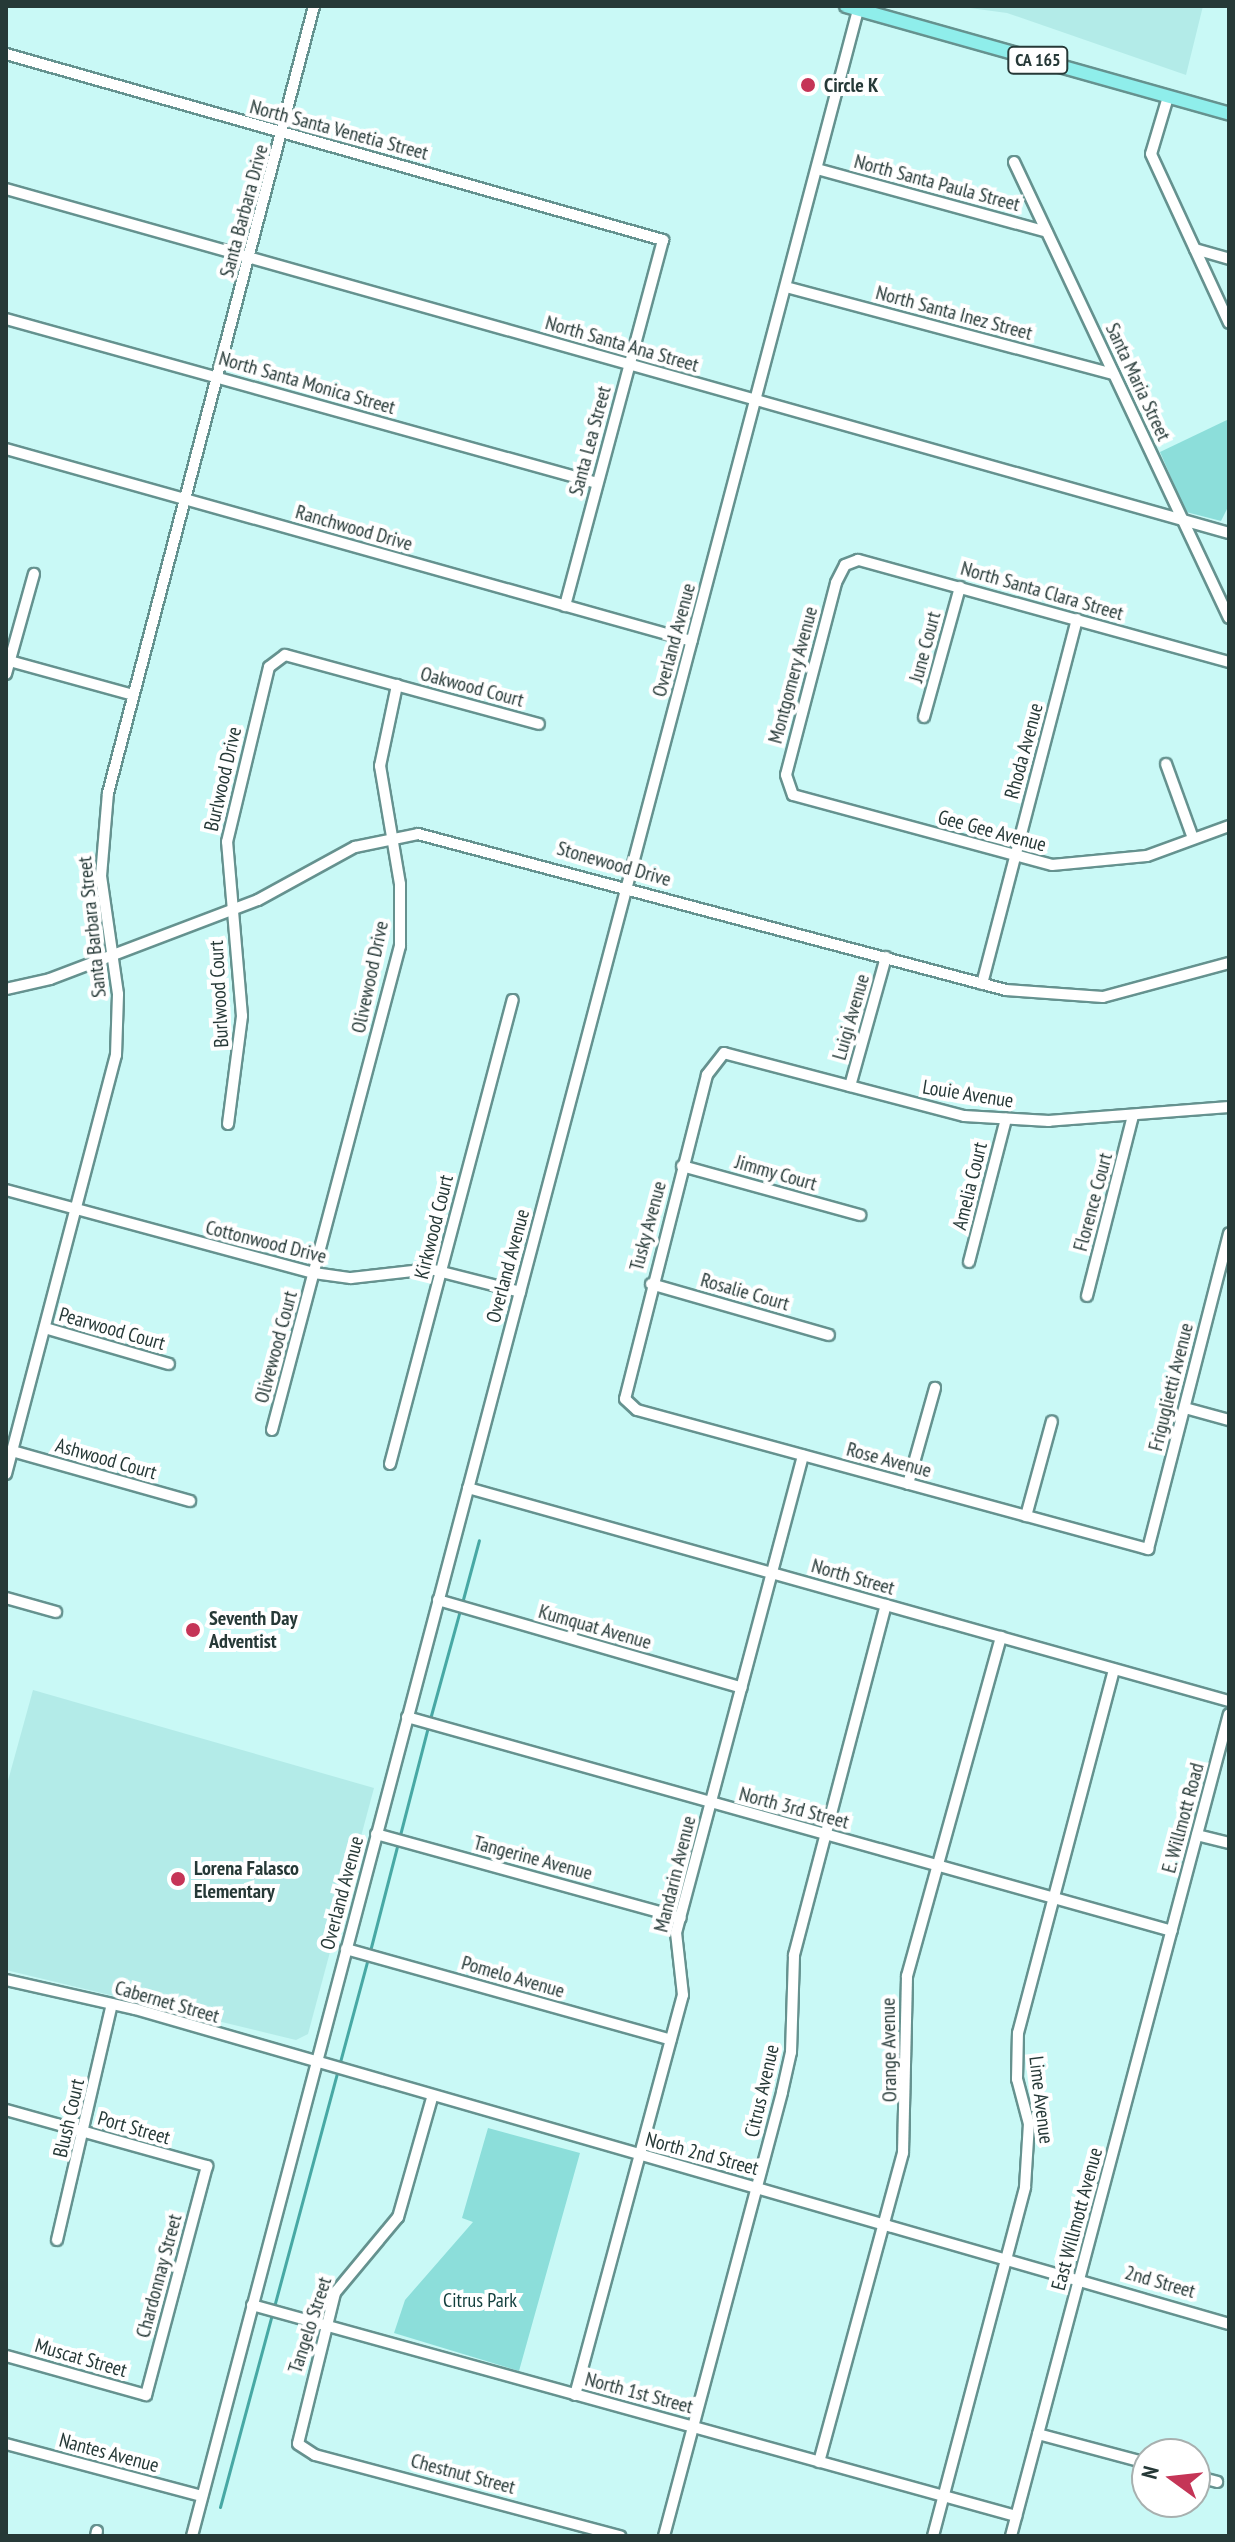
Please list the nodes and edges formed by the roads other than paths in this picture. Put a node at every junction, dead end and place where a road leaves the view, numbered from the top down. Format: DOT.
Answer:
graph roads {
  1 [pos="314,6"];
  2 [pos="855,7"];
  3 [pos="6,54"];
  4 [pos="1168,97"];
  5 [pos="1229,114"];
  6 [pos="283,134"];
  7 [pos="1014,162"];
  8 [pos="817,169"];
  9 [pos="6,189"];
  10 [pos="1047,232"];
  11 [pos="663,240"];
  12 [pos="1195,249"];
  13 [pos="250,259"];
  14 [pos="1229,259"];
  15 [pos="786,287"];
  16 [pos="6,319"];
  17 [pos="1229,323"];
  18 [pos="629,365"];
  19 [pos="1114,374"];
  20 [pos="218,377"];
  21 [pos="756,400"];
  22 [pos="6,449"];
  23 [pos="597,483"];
  24 [pos="187,499"];
  25 [pos="1183,520"];
  26 [pos="1229,533"];
  27 [pos="845,565"];
  28 [pos="34,574"];
  29 [pos="960,587"];
  30 [pos="565,606"];
  31 [pos="1229,618"];
  32 [pos="1077,619"];
  33 [pos="692,641"];
  34 [pos="276,659"];
  35 [pos="8,660"];
  36 [pos="1229,662"];
  37 [pos="6,674"];
  38 [pos="397,685"];
  39 [pos="133,695"];
  40 [pos="924,717"];
  41 [pos="539,724"];
  42 [pos="1166,764"];
  43 [pos="793,795"];
  44 [pos="1229,826"];
  45 [pos="390,836"];
  46 [pos="1193,838"];
  47 [pos="1014,858"];
  48 [pos="628,887"];
  49 [pos="229,911"];
  50 [pos="111,955"];
  51 [pos="886,957"];
  52 [pos="1229,963"];
  53 [pos="982,984"];
  54 [pos="7,992"];
  55 [pos="513,1000"];
  56 [pos="711,1064"];
  57 [pos="850,1086"];
  58 [pos="1229,1107"];
  59 [pos="1133,1116"];
  60 [pos="1006,1119"];
  61 [pos="228,1124"];
  62 [pos="682,1166"];
  63 [pos="6,1190"];
  64 [pos="76,1210"];
  65 [pos="860,1215"];
  66 [pos="1229,1233"];
  67 [pos="969,1262"];
  68 [pos="442,1271"];
  69 [pos="314,1273"];
  70 [pos="651,1284"];
  71 [pos="520,1292"];
  72 [pos="1087,1296"];
  73 [pos="45,1328"];
  74 [pos="829,1335"];
  75 [pos="169,1364"];
  76 [pos="935,1388"];
  77 [pos="625,1399"];
  78 [pos="1185,1408"];
  79 [pos="1229,1420"];
  80 [pos="1052,1421"];
  81 [pos="272,1430"];
  82 [pos="12,1451"];
  83 [pos="803,1456"];
  84 [pos="390,1464"];
  85 [pos="6,1474"];
  86 [pos="908,1484"];
  87 [pos="468,1488"];
  88 [pos="190,1501"];
  89 [pos="1026,1516"];
  90 [pos="1148,1549"];
  91 [pos="772,1573"];
  92 [pos="6,1598"];
  93 [pos="438,1600"];
  94 [pos="886,1605"];
  95 [pos="56,1612"];
  96 [pos="1001,1637"];
  97 [pos="1114,1669"];
  98 [pos="742,1688"];
  99 [pos="1229,1701"];
  100 [pos="1229,1714"];
  101 [pos="407,1717"];
  102 [pos="711,1804"];
  103 [pos="376,1834"];
  104 [pos="825,1835"];
  105 [pos="1197,1835"];
  106 [pos="1229,1843"];
  107 [pos="939,1867"];
  108 [pos="1054,1898"];
  109 [pos="681,1918"];
  110 [pos="1172,1931"];
  111 [pos="346,1949"];
  112 [pos="6,1980"];
  113 [pos="112,2004"];
  114 [pos="671,2040"];
  115 [pos="315,2066"];
  116 [pos="432,2098"];
  117 [pos="6,2110"];
  118 [pos="85,2132"];
  119 [pos="640,2156"];
  120 [pos="207,2166"];
  121 [pos="756,2188"];
  122 [pos="882,2224"];
  123 [pos="57,2240"];
  124 [pos="1007,2259"];
  125 [pos="1079,2279"];
  126 [pos="252,2305"];
  127 [pos="1229,2324"];
  128 [pos="325,2326"];
  129 [pos="6,2356"];
  130 [pos="146,2395"];
  131 [pos="575,2395"];
  132 [pos="693,2427"];
  133 [pos="1038,2434"];
  134 [pos="6,2444"];
  135 [pos="298,2444"];
  136 [pos="1131,2459"];
  137 [pos="819,2462"];
  138 [pos="1211,2480"];
  139 [pos="1217,2482"];
  140 [pos="202,2496"];
  141 [pos="944,2497"];
  142 [pos="1016,2516"];
  143 [pos="192,2536"];
  144 [pos="620,2536"];
  145 [pos="664,2536"];
  146 [pos="933,2536"];
  147 [pos="1011,2536"];
  1 -- 6 [label="street, Santa Barbara Drive"];
  2 -- 4 [label="main road, CA 165"];
  2 -- 8 [label="street, Overland Avenue"];
  3 -- 6 [label="street, North Santa Venetia Street"];
  4 -- 5 [label="main road, CA 165"];
  4 -- 12 [label="street"];
  6 -- 11 [label="street, North Santa Venetia Street"];
  6 -- 13 [label="street, Santa Barbara Drive"];
  7 -- 10 [label="street, Santa Maria Street"];
  8 -- 10 [label="street, North Santa Paula Street"];
  8 -- 15 [label="street, Overland Avenue"];
  9 -- 13 [label="street, North Santa Ana Street"];
  10 -- 19 [label="street, Santa Maria Street"];
  11 -- 18 [label="street, Santa Lea Street"];
  12 -- 14 [label="street"];
  12 -- 17 [label="street"];
  13 -- 18 [label="street, North Santa Ana Street"];
  13 -- 20 [label="street, Santa Barbara Drive"];
  15 -- 19 [label="street, North Santa Inez Street"];
  15 -- 21 [label="street, Overland Avenue"];
  16 -- 20 [label="street, North Santa Monica Street"];
  18 -- 21 [label="street, North Santa Ana Street"];
  18 -- 23 [label="street, Santa Lea Street"];
  19 -- 25 [label="street, Santa Maria Street"];
  20 -- 23 [label="street, North Santa Monica Street"];
  20 -- 24 [label="street, Santa Barbara Street"];
  21 -- 25 [label="street, North Santa Ana Street"];
  21 -- 33 [label="street, Overland Avenue"];
  22 -- 24 [label="street, Ranchwood Drive"];
  23 -- 30 [label="street, Santa Lea Street"];
  24 -- 30 [label="street, Ranchwood Drive"];
  24 -- 39 [label="street, Santa Barbara Street"];
  25 -- 26 [label="street, North Santa Ana Street"];
  25 -- 31 [label="street, Santa Maria Street"];
  27 -- 29 [label="street, North Santa Clara Street"];
  27 -- 43 [label="street, Montgomery Avenue"];
  28 -- 35 [label="street"];
  29 -- 32 [label="street, North Santa Clara Street"];
  29 -- 40 [label="street, June Court"];
  30 -- 33 [label="street, Ranchwood Drive"];
  32 -- 36 [label="street, North Santa Clara Street"];
  32 -- 47 [label="street, Rhoda Avenue"];
  33 -- 48 [label="street, Overland Avenue"];
  34 -- 38 [label="street, Oakwood Court"];
  34 -- 49 [label="street, Burlwood Drive"];
  35 -- 37 [label="street"];
  35 -- 39 [label="street"];
  38 -- 41 [label="street, Oakwood Court"];
  38 -- 45 [label="street, Olivewood Drive"];
  39 -- 50 [label="street, Santa Barbara Street"];
  42 -- 46 [label="street"];
  43 -- 47 [label="street, Gee Gee Avenue"];
  44 -- 46 [label="street, Gee Gee Avenue"];
  45 -- 48 [label="street, Stonewood Drive"];
  45 -- 49 [label="street, Stonewood Drive"];
  45 -- 69 [label="street, Olivewood Drive"];
  46 -- 47 [label="street, Gee Gee Avenue"];
  47 -- 53 [label="street, Rhoda Avenue"];
  48 -- 51 [label="street, Stonewood Drive"];
  48 -- 71 [label="street, Overland Avenue"];
  49 -- 50 [label="street, Stonewood Drive"];
  49 -- 61 [label="street, Burlwood Court"];
  50 -- 54 [label="street, Stonewood Drive"];
  50 -- 64 [label="street, Santa Barbara Street"];
  51 -- 53 [label="street, Stonewood Drive"];
  51 -- 57 [label="street, Luigi Avenue"];
  52 -- 53 [label="street, Stonewood Drive"];
  55 -- 68 [label="street, Kirkwood Court"];
  56 -- 57 [label="street, Louie Avenue"];
  56 -- 62 [label="street, Tusky Avenue"];
  57 -- 60 [label="street, Louie Avenue"];
  58 -- 59 [label="street, Louie Avenue"];
  59 -- 60 [label="street, Louie Avenue"];
  59 -- 72 [label="street, Florence Court"];
  60 -- 67 [label="street, Amelia Court"];
  62 -- 65 [label="street, Jimmy Court"];
  62 -- 70 [label="street, Tusky Avenue"];
  63 -- 64 [label="street, Cottonwood Drive"];
  64 -- 69 [label="street, Cottonwood Drive"];
  64 -- 73 [label="street, Santa Barbara Street"];
  66 -- 78 [label="street, Friguglietti Avenue"];
  68 -- 69 [label="street, Cottonwood Drive"];
  68 -- 71 [label="street, Cottonwood Drive"];
  68 -- 84 [label="street, Kirkwood Court"];
  69 -- 81 [label="street, Olivewood Court"];
  70 -- 74 [label="street, Rosalie Court"];
  70 -- 77 [label="street, Tusky Avenue"];
  71 -- 87 [label="street, Overland Avenue"];
  73 -- 75 [label="street, Pearwood Court"];
  73 -- 82 [label="street, Santa Barbara Street"];
  76 -- 86 [label="street"];
  77 -- 83 [label="street, Rose Avenue"];
  78 -- 79 [label="street"];
  78 -- 90 [label="street, Friguglietti Avenue"];
  80 -- 89 [label="street"];
  82 -- 85 [label="street, Santa Barbara Street"];
  82 -- 88 [label="street, Ashwood Court"];
  83 -- 86 [label="street, Rose Avenue"];
  83 -- 91 [label="street, Mandarin Avenue"];
  86 -- 89 [label="street, Rose Avenue"];
  87 -- 91 [label="street, North Street"];
  87 -- 93 [label="street, Overland Avenue"];
  89 -- 90 [label="street, Rose Avenue"];
  91 -- 94 [label="street, North Street"];
  91 -- 98 [label="street, Mandarin Avenue"];
  92 -- 95 [label="street"];
  93 -- 98 [label="street, Kumquat Avenue"];
  93 -- 101 [label="street, Overland Avenue"];
  94 -- 96 [label="street, North Street"];
  94 -- 104 [label="street, Citrus Avenue"];
  96 -- 97 [label="street, North Street"];
  96 -- 107 [label="street, Orange Avenue"];
  97 -- 99 [label="street, North Street"];
  97 -- 108 [label="street, Lime Avenue"];
  98 -- 102 [label="street, Mandarin Avenue"];
  100 -- 105 [label="street, E. Willmott Road"];
  101 -- 102 [label="street, North 3rd Street"];
  101 -- 103 [label="street, Overland Avenue"];
  102 -- 104 [label="street, North 3rd Street"];
  102 -- 109 [label="street, Mandarin Avenue"];
  103 -- 109 [label="street, Tangerine Avenue"];
  103 -- 111 [label="street, Overland Avenue"];
  104 -- 107 [label="street, North 3rd Street"];
  104 -- 121 [label="street, Citrus Avenue"];
  105 -- 106 [label="street"];
  105 -- 110 [label="street, E. Willmott Road"];
  107 -- 108 [label="street, North 3rd Street"];
  107 -- 122 [label="street, Orange Avenue"];
  108 -- 110 [label="street, North 3rd Street"];
  108 -- 124 [label="street, Lime Avenue"];
  109 -- 114 [label="street, Mandarin Avenue"];
  110 -- 125 [label="street, East Willmott Avenue"];
  111 -- 114 [label="street, Pomelo Avenue"];
  111 -- 115 [label="street, Overland Avenue"];
  112 -- 113 [label="street, Cabernet Street"];
  113 -- 115 [label="street, Cabernet Street"];
  113 -- 118 [label="street, Blush Court"];
  114 -- 119 [label="street, Mandarin Avenue"];
  115 -- 116 [label="street, North 2nd Street"];
  115 -- 126 [label="street, Overland Avenue"];
  116 -- 119 [label="street, North 2nd Street"];
  116 -- 128 [label="street, Tangelo Street"];
  117 -- 118 [label="street, Port Street"];
  118 -- 120 [label="street, Port Street"];
  118 -- 123 [label="street, Blush Court"];
  119 -- 121 [label="street, North 2nd Street"];
  119 -- 131 [label="street, Mandarin Avenue"];
  120 -- 130 [label="street, Chardonnay Street"];
  121 -- 122 [label="street, North 2nd Street"];
  121 -- 132 [label="street, Citrus Avenue"];
  122 -- 124 [label="street, North 2nd Street"];
  122 -- 137 [label="street, Orange Avenue"];
  124 -- 125 [label="street, North 2nd Street"];
  124 -- 141 [label="street, Lime Avenue"];
  125 -- 127 [label="street, 2nd Street"];
  125 -- 133 [label="street, East Willmott Avenue"];
  126 -- 128 [label="street, North 1st Street"];
  126 -- 140 [label="street, Overland Avenue"];
  128 -- 131 [label="street, North 1st Street"];
  128 -- 135 [label="street, Tangelo Street"];
  129 -- 130 [label="street, Muscat Street"];
  131 -- 132 [label="street, North 1st Street"];
  132 -- 137 [label="street, North 1st Street"];
  132 -- 145 [label="street, Citrus Avenue"];
  133 -- 136 [label="street"];
  133 -- 142 [label="street, East Willmott Avenue"];
  134 -- 140 [label="street, Nantes Avenue"];
  135 -- 144 [label="street, Chestnut Street"];
  137 -- 141 [label="street, North 1st Street"];
  138 -- 139 [label="street"];
  140 -- 143 [label="street, Overland Avenue"];
  141 -- 142 [label="street, North 1st Street"];
  141 -- 146 [label="street, Lime Avenue"];
  142 -- 147 [label="street, East Willmott Avenue"];
}
